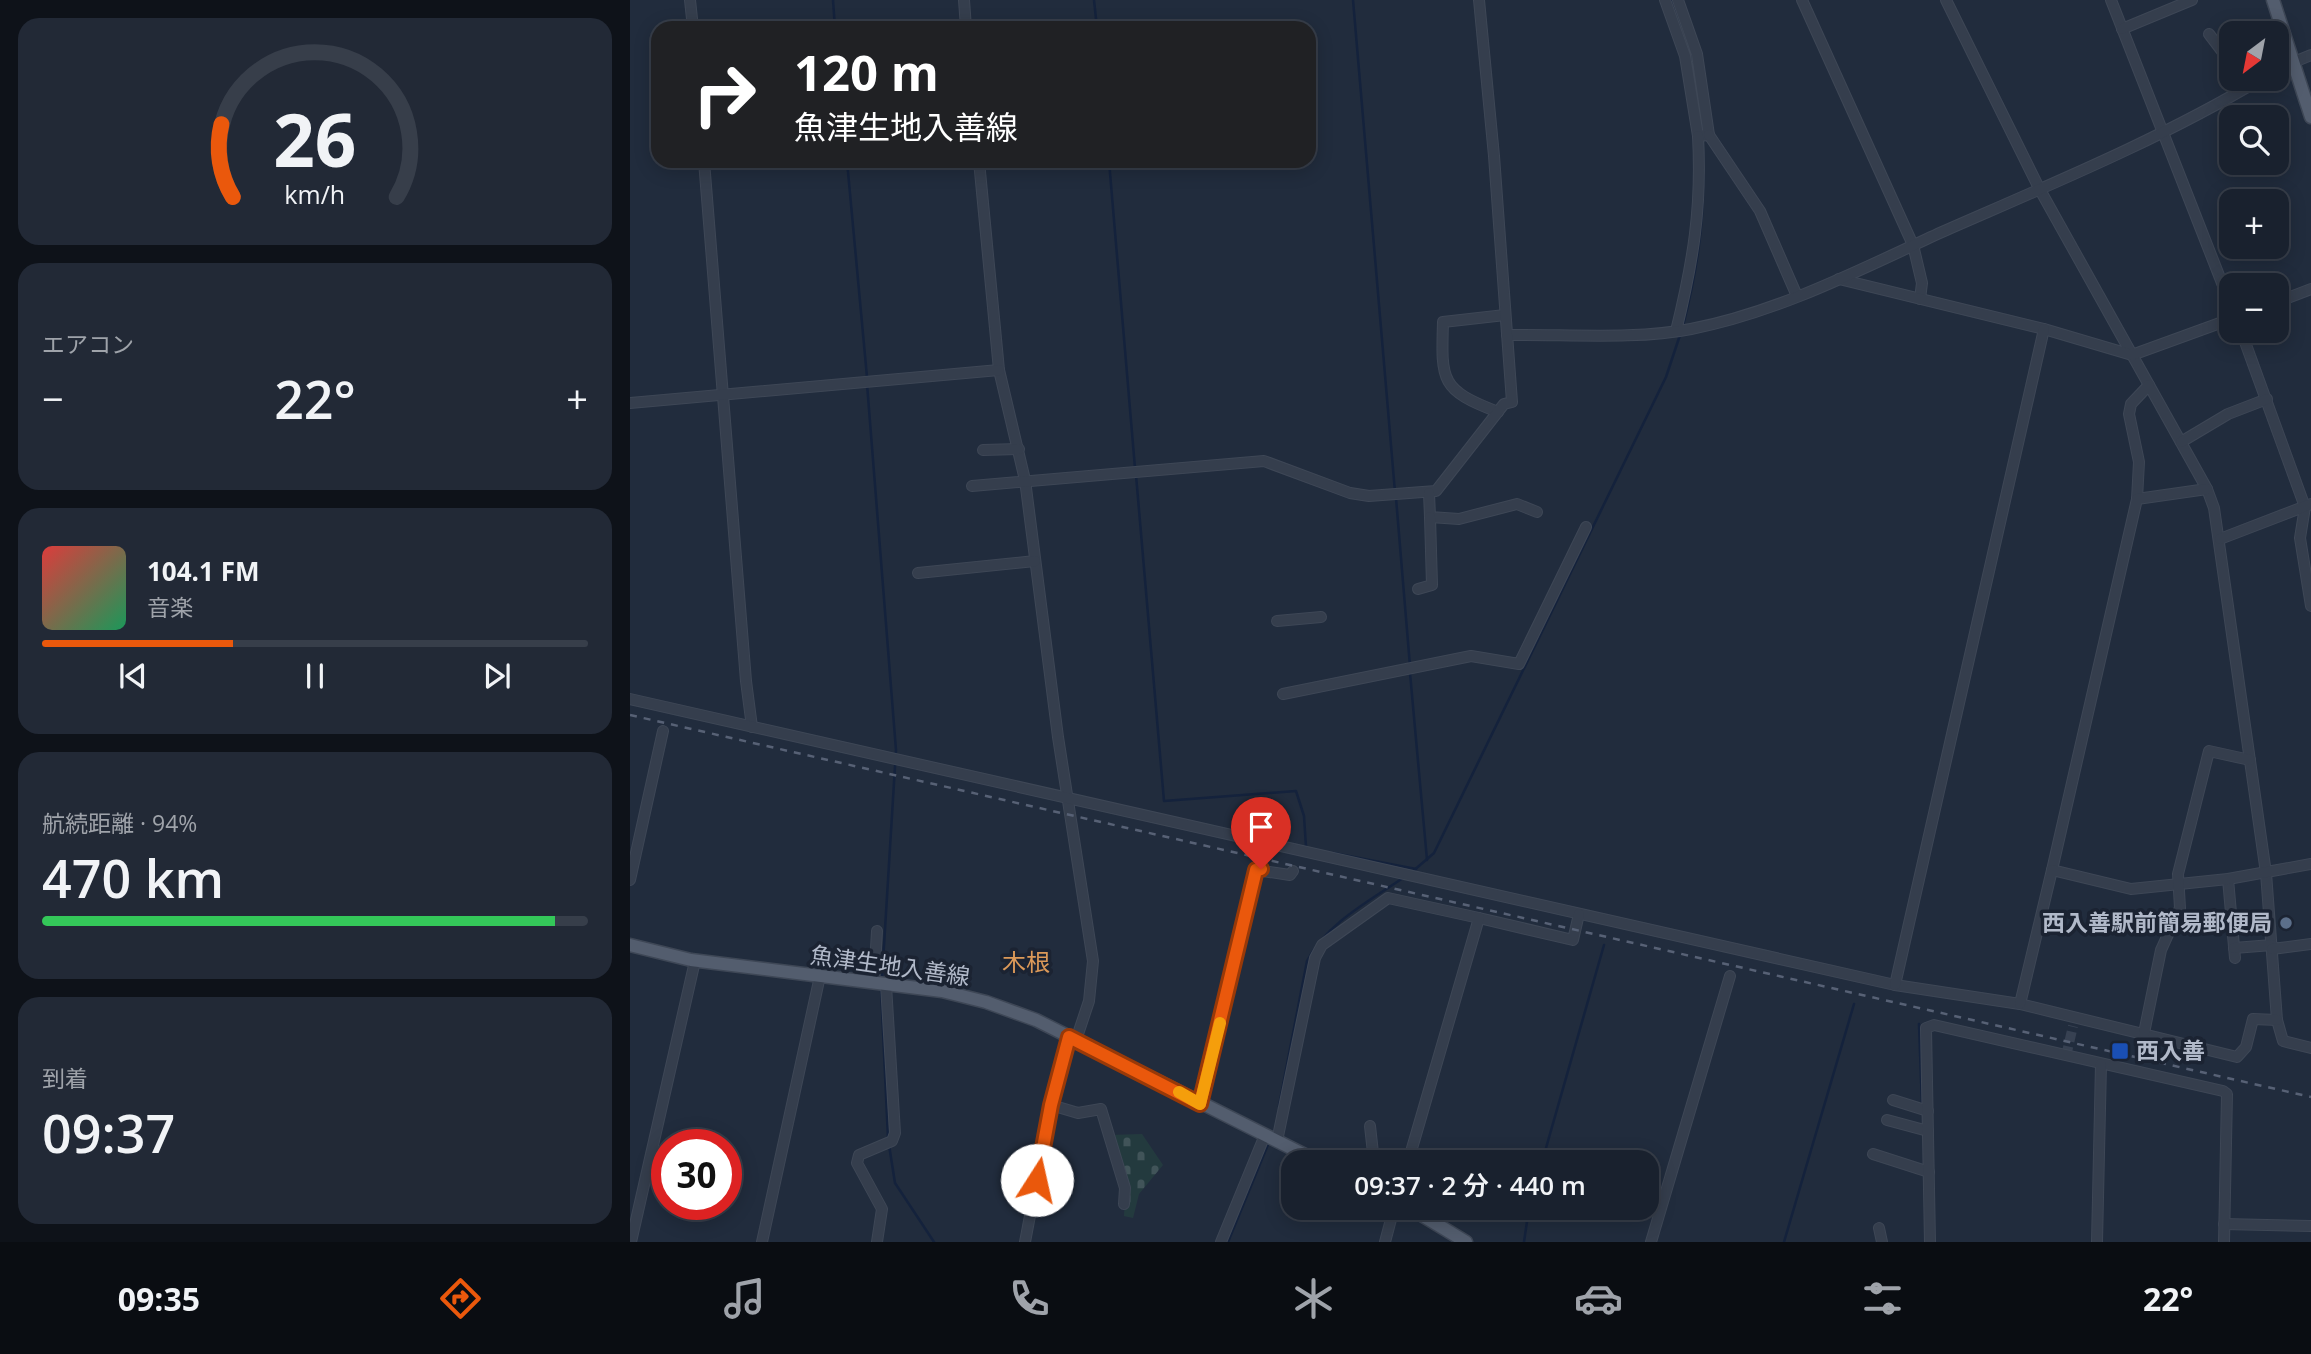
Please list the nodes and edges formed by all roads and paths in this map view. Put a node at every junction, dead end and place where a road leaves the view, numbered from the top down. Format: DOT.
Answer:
graph roads {
  1 [pos="690,0"];
  2 [pos="964,0"];
  3 [pos="1479,0"];
  4 [pos="1665,0"];
  5 [pos="1678,0"];
  6 [pos="1802,0"];
  7 [pos="1946,0"];
  8 [pos="2110,0"];
  9 [pos="2192,0"];
  10 [pos="2273,0"];
  11 [pos="692,21"];
  12 [pos="966,21"];
  13 [pos="2122,29"];
  14 [pos="2209,34"];
  15 [pos="2219,47"];
  16 [pos="2311,55"];
  17 [pos="2292,60"];
  18 [pos="2289,62"];
  19 [pos="2235,91"];
  20 [pos="2311,117"];
  21 [pos="2163,130"];
  22 [pos="1704,135"];
  23 [pos="705,168"];
  24 [pos="980,168"];
  25 [pos="2039,188"];
  26 [pos="1913,245"];
  27 [pos="2219,275"];
  28 [pos="1839,279"];
  29 [pos="2311,289"];
  30 [pos="1797,296"];
  31 [pos="2289,297"];
  32 [pos="1920,299"];
  33 [pos="1505,315"];
  34 [pos="2219,323"];
  35 [pos="2044,329"];
  36 [pos="1676,331"];
  37 [pos="1507,335"];
  38 [pos="2246,343"];
  39 [pos="2132,355"];
  40 [pos="999,370"];
  41 [pos="2149,385"];
  42 [pos="725,395"];
  43 [pos="2267,399"];
  44 [pos="630,402"];
  45 [pos="1498,412"];
  46 [pos="2181,442"];
  47 [pos="1019,449"];
  48 [pos="983,450"];
  49 [pos="1025,480"];
  50 [pos="972,486"];
  51 [pos="2207,489"];
  52 [pos="1429,493"];
  53 [pos="2137,499"];
  54 [pos="2308,505"];
  55 [pos="1537,512"];
  56 [pos="1430,517"];
  57 [pos="1586,527"];
  58 [pos="2220,539"];
  59 [pos="1035,561"];
  60 [pos="918,573"];
  61 [pos="1418,589"];
  62 [pos="2311,606"];
  63 [pos="1321,617"];
  64 [pos="1278,621"];
  65 [pos="1283,694"];
  66 [pos="630,699"];
  67 [pos="752,727"];
  68 [pos="663,732"];
  69 [pos="2250,760"];
  70 [pos="1067,799"];
  71 [pos="633,850"];
  72 [pos="2311,864"];
  73 [pos="2052,870"];
  74 [pos="1293,871"];
  75 [pos="2266,873"];
  76 [pos="2228,878"];
  77 [pos="630,880"];
  78 [pos="2178,885"];
  79 [pos="1579,914"];
  80 [pos="1479,918"];
  81 [pos="877,931"];
  82 [pos="2311,944"];
  83 [pos="630,945"];
  84 [pos="2272,947"];
  85 [pos="695,961"];
  86 [pos="821,976"];
  87 [pos="1730,976"];
  88 [pos="880,984"];
  89 [pos="1895,985"];
  90 [pos="1994,999"];
  91 [pos="2020,1004"];
  92 [pos="2277,1020"];
  93 [pos="2122,1027"];
  94 [pos="2144,1033"];
  95 [pos="1073,1039"];
  96 [pos="2311,1048"];
  97 [pos="2101,1064"];
  98 [pos="1892,1100"];
  99 [pos="1200,1104"];
  100 [pos="1051,1105"];
  101 [pos="1928,1111"];
  102 [pos="1887,1120"];
  103 [pos="1370,1126"];
  104 [pos="1928,1131"];
  105 [pos="1271,1138"];
  106 [pos="1295,1150"];
  107 [pos="1373,1150"];
  108 [pos="1411,1150"];
  109 [pos="1873,1154"];
  110 [pos="1929,1172"];
  111 [pos="1124,1204"];
  112 [pos="1391,1220"];
  113 [pos="1425,1220"];
  114 [pos="2224,1224"];
  115 [pos="2311,1226"];
  116 [pos="1879,1228"];
  117 [pos="1446,1236"];
  118 [pos="631,1242"];
  119 [pos="762,1242"];
  120 [pos="877,1242"];
  121 [pos="1025,1242"];
  122 [pos="1221,1242"];
  123 [pos="1385,1242"];
  124 [pos="1466,1242"];
  125 [pos="1651,1242"];
  126 [pos="1882,1242"];
  127 [pos="1930,1242"];
  128 [pos="2097,1242"];
  129 [pos="2224,1242"];
  1 -- 11 [label="street"];
  2 -- 12 [label="street"];
  3 -- 33 [label="street"];
  4 -- 22 [label="street"];
  5 -- 22 [label="street"];
  6 -- 26 [label="street"];
  7 -- 25 [label="street"];
  8 -- 13 [label="street"];
  9 -- 13 [label="street"];
  10 -- 17 [label="main road"];
  13 -- 21 [label="street"];
  14 -- 15 [label="street"];
  16 -- 17 [label="street"];
  17 -- 18 [label="street"];
  17 -- 20 [label="main road"];
  19 -- 21 [label="street"];
  21 -- 25 [label="street"];
  21 -- 27 [label="street"];
  22 -- 30 [label="street"];
  22 -- 36 [label="street"];
  23 -- 42 [label="street"];
  24 -- 40 [label="street"];
  25 -- 26 [label="street"];
  25 -- 39 [label="street"];
  26 -- 28 [label="street"];
  26 -- 32 [label="street"];
  28 -- 30 [label="street"];
  28 -- 32 [label="street"];
  29 -- 31 [label="street"];
  30 -- 36 [label="street"];
  32 -- 35 [label="street"];
  33 -- 37 [label="street"];
  33 -- 45 [label="street"];
  34 -- 39 [label="street"];
  35 -- 39 [label="street"];
  35 -- 89 [label="street"];
  36 -- 37 [label="street"];
  37 -- 45 [label="street"];
  38 -- 43 [label="street"];
  39 -- 41 [label="street"];
  40 -- 42 [label="street"];
  40 -- 47 [label="street"];
  41 -- 46 [label="street"];
  41 -- 53 [label="street"];
  42 -- 44 [label="street"];
  42 -- 67 [label="street"];
  43 -- 46 [label="street"];
  43 -- 54 [label="street"];
  45 -- 52 [label="street"];
  46 -- 51 [label="street"];
  47 -- 48 [label="street"];
  47 -- 49 [label="street"];
  49 -- 50 [label="street"];
  49 -- 52 [label="street"];
  49 -- 59 [label="street"];
  51 -- 53 [label="street"];
  51 -- 58 [label="street"];
  52 -- 56 [label="street"];
  53 -- 73 [label="street"];
  54 -- 58 [label="street"];
  54 -- 62 [label="street"];
  55 -- 56 [label="street"];
  56 -- 61 [label="street"];
  57 -- 65 [label="street"];
  58 -- 69 [label="street"];
  59 -- 60 [label="street"];
  59 -- 70 [label="street"];
  63 -- 64 [label="street"];
  66 -- 67 [label="street"];
  67 -- 70 [label="street"];
  68 -- 71 [label="street"];
  69 -- 75 [label="street"];
  69 -- 78 [label="street"];
  70 -- 79 [label="street"];
  70 -- 95 [label="street"];
  71 -- 77 [label="street"];
  72 -- 75 [label="street"];
  73 -- 78 [label="street"];
  73 -- 91 [label="street"];
  74 -- 99 [label="street"];
  75 -- 76 [label="street"];
  75 -- 84 [label="street"];
  76 -- 78 [label="street"];
  76 -- 84 [label="street"];
  78 -- 94 [label="street"];
  79 -- 80 [label="street"];
  79 -- 89 [label="street"];
  80 -- 105 [label="street"];
  80 -- 108 [label="street"];
  81 -- 88 [label="street"];
  82 -- 84 [label="street"];
  83 -- 85 [label="main road, 魚津生地入善線"];
  84 -- 92 [label="street"];
  85 -- 86 [label="main road, 魚津生地入善線"];
  85 -- 118 [label="street"];
  86 -- 88 [label="main road, 魚津生地入善線"];
  86 -- 119 [label="street"];
  87 -- 125 [label="street"];
  88 -- 95 [label="main road, 魚津生地入善線"];
  88 -- 120 [label="street"];
  89 -- 90 [label="street"];
  90 -- 91 [label="street"];
  90 -- 93 [label="street"];
  91 -- 93 [label="street"];
  92 -- 94 [label="street"];
  92 -- 96 [label="street"];
  93 -- 94 [label="street"];
  95 -- 99 [label="main road, 魚津生地入善線"];
  95 -- 100 [label="street"];
  97 -- 101 [label="street"];
  97 -- 114 [label="street"];
  97 -- 128 [label="street"];
  98 -- 101 [label="street"];
  99 -- 105 [label="main road, 魚津生地入善線"];
  100 -- 111 [label="street"];
  100 -- 121 [label="street"];
  101 -- 104 [label="street"];
  102 -- 104 [label="street"];
  103 -- 107 [label="street"];
  104 -- 110 [label="street"];
  105 -- 106 [label="main road, 魚津生地入善線"];
  105 -- 122 [label="street"];
  109 -- 110 [label="street"];
  110 -- 127 [label="street"];
  112 -- 123 [label="street"];
  113 -- 117 [label="main road"];
  114 -- 115 [label="street"];
  114 -- 129 [label="street"];
  116 -- 126 [label="street"];
  117 -- 124 [label="main road"];
}
